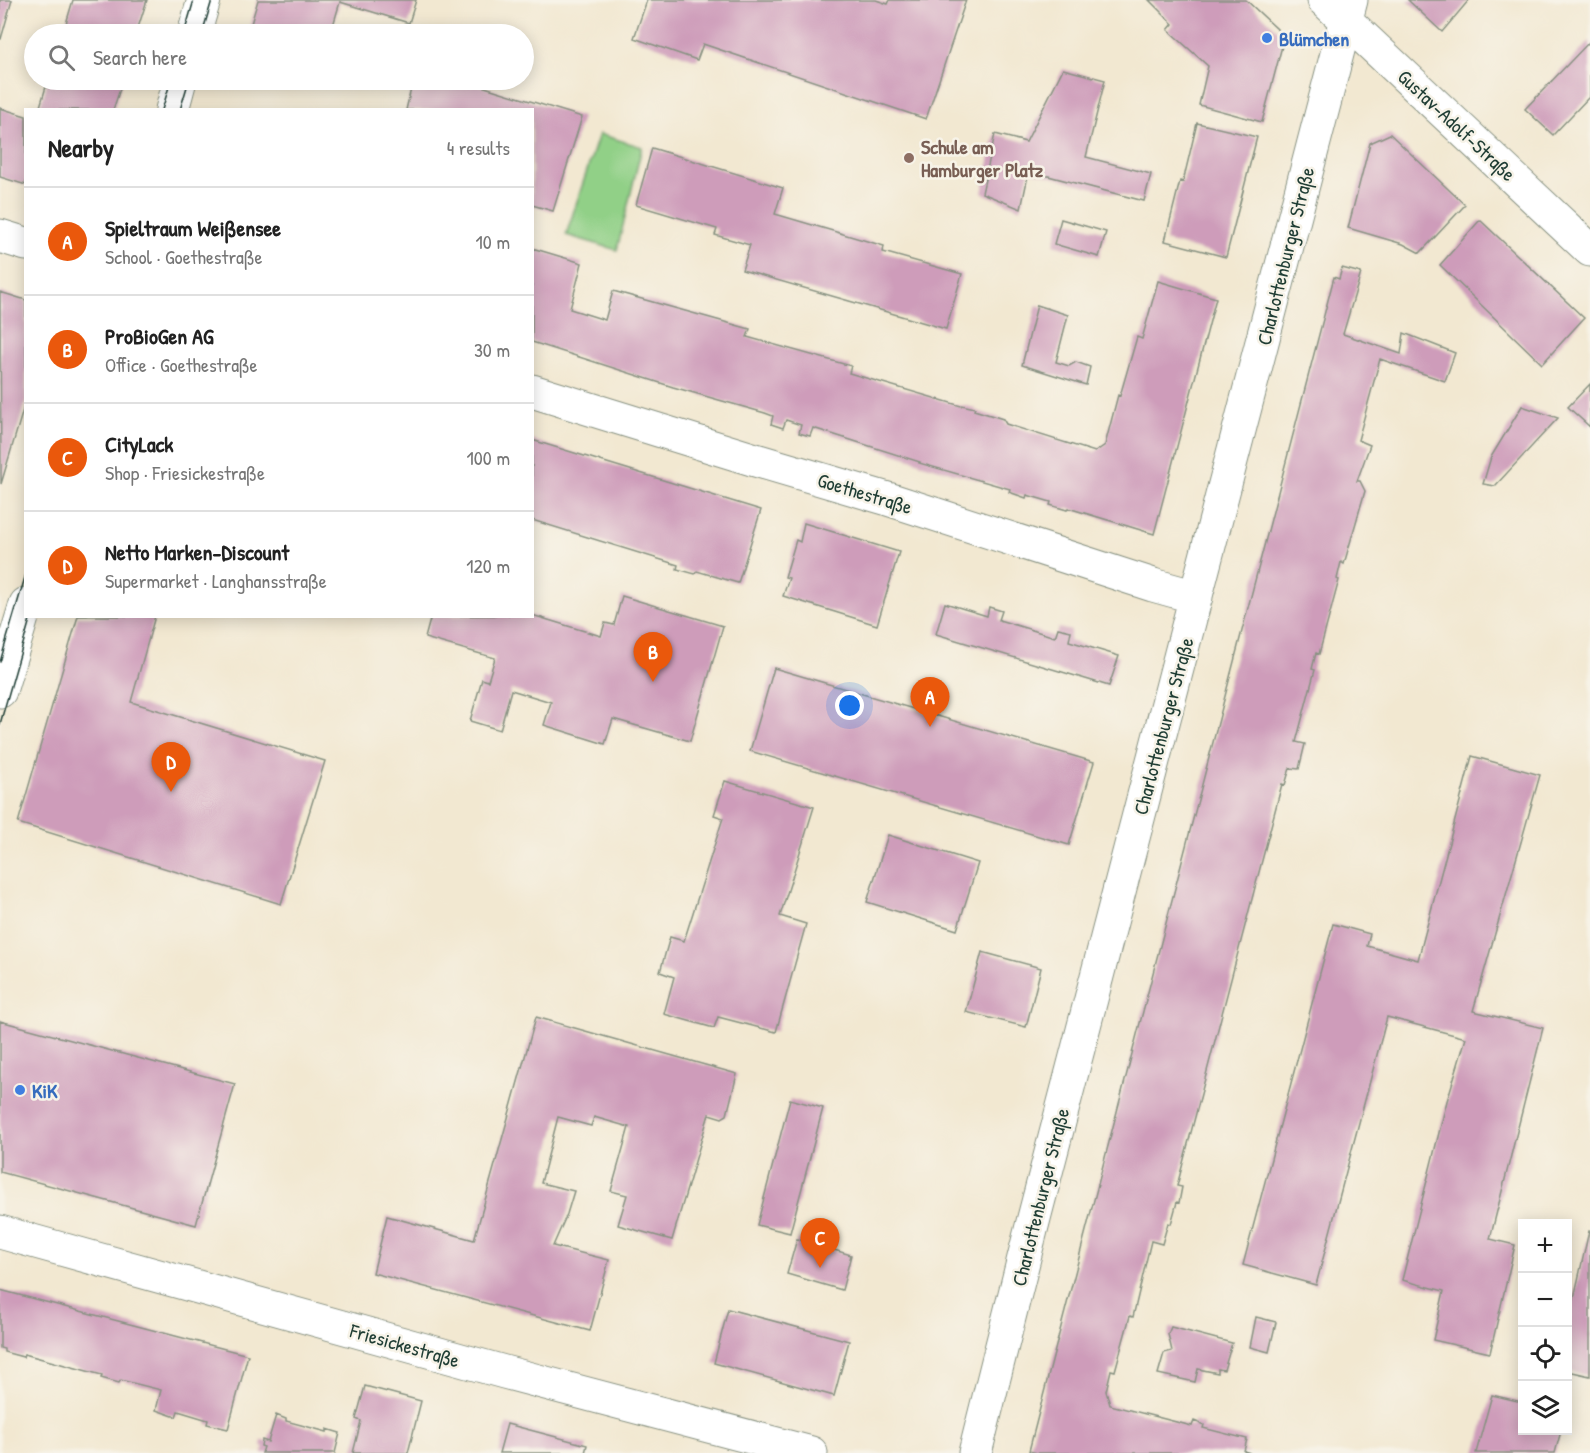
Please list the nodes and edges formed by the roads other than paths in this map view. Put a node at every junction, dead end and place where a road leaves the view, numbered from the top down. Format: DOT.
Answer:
graph roads {
  1 [pos="204,0"];
  2 [pos="1340,7"];
  3 [pos="197,24"];
  4 [pos="177,90"];
  5 [pos="173,108"];
  6 [pos="0,236"];
  7 [pos="24,242"];
  8 [pos="1590,250"];
  9 [pos="534,392"];
  10 [pos="1197,597"];
  11 [pos="24,611"];
  12 [pos="0,691"];
  13 [pos="0,1232"];
  14 [pos="811,1453"];
  15 [pos="975,1453"];
  1 -- 3 [label="street"];
  2 -- 8 [label="street, Gustav-Adolf-Straße"];
  2 -- 10 [label="street, Charlottenburger Straße"];
  4 -- 5 [label="street"];
  6 -- 7 [label="street"];
  9 -- 10 [label="street, Goethestraße"];
  10 -- 15 [label="street, Charlottenburger Straße"];
  11 -- 12 [label="street"];
  13 -- 14 [label="street, Friesickestraße"];
}
